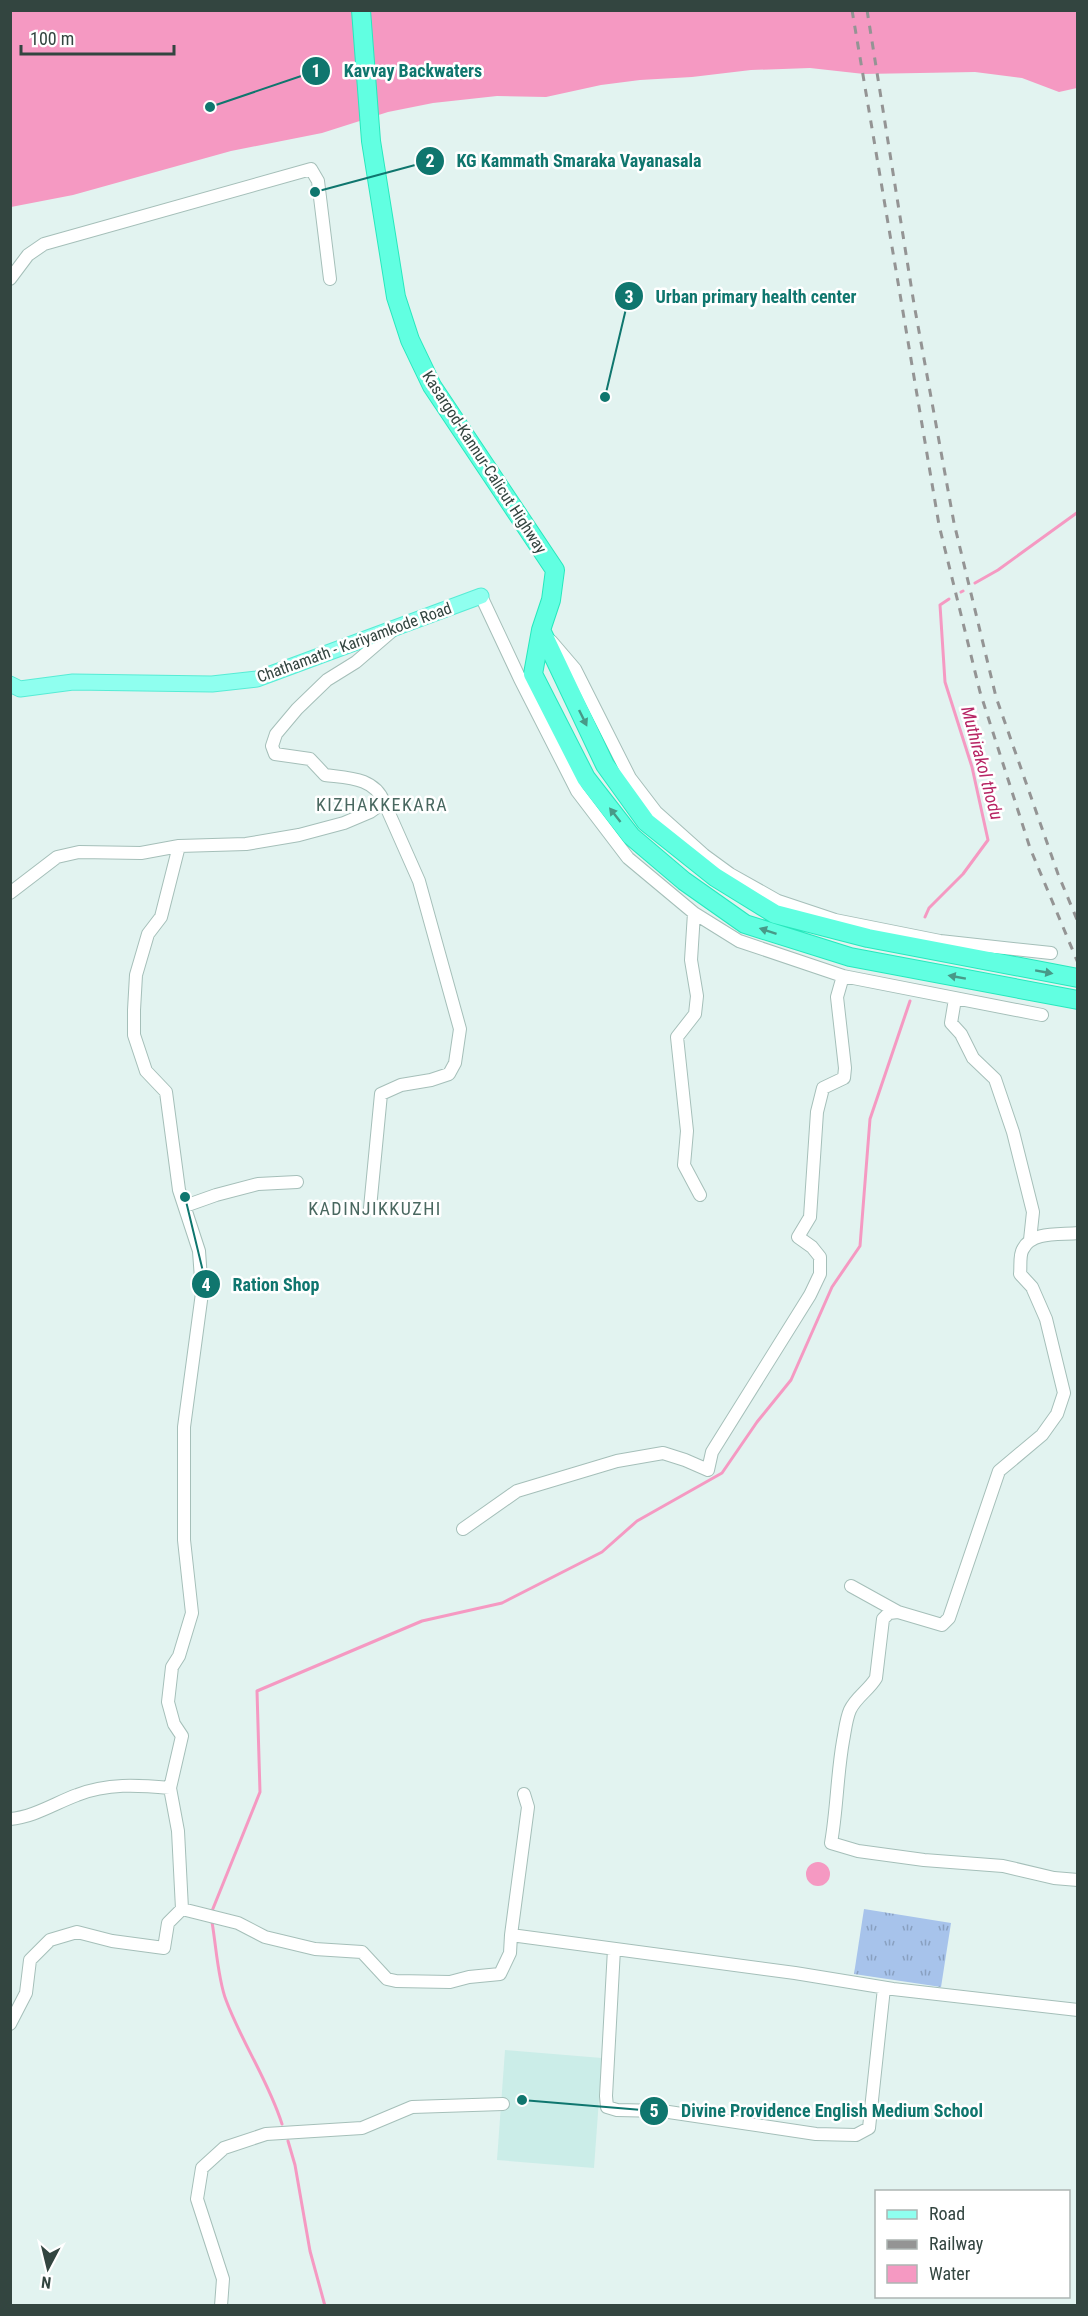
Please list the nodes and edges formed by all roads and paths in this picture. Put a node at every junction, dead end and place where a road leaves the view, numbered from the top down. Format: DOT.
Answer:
graph roads {
  1 [pos="361,10"];
  2 [pos="10,279"];
  3 [pos="330,279"];
  4 [pos="482,596"];
  5 [pos="393,630"];
  6 [pos="541,630"];
  7 [pos="10,684"];
  8 [pos="384,802"];
  9 [pos="179,846"];
  10 [pos="10,893"];
  11 [pos="694,913"];
  12 [pos="1051,953"];
  13 [pos="843,976"];
  14 [pos="1077,978"];
  15 [pos="954,999"];
  16 [pos="1077,1000"];
  17 [pos="1042,1015"];
  18 [pos="297,1182"];
  19 [pos="700,1195"];
  20 [pos="185,1206"];
  21 [pos="370,1208"];
  22 [pos="1077,1233"];
  23 [pos="1033,1236"];
  24 [pos="463,1529"];
  25 [pos="851,1586"];
  26 [pos="898,1612"];
  27 [pos="170,1788"];
  28 [pos="524,1794"];
  29 [pos="10,1819"];
  30 [pos="1077,1880"];
  31 [pos="182,1909"];
  32 [pos="511,1935"];
  33 [pos="614,1949"];
  34 [pos="884,1988"];
  35 [pos="1077,2010"];
  36 [pos="10,2024"];
  37 [pos="503,2104"];
  38 [pos="221,2306"];
  1 -- 6 [label="highway, Kasargod-Kannur-Calicut Highway"];
  2 -- 3 [label="street"];
  4 -- 5 [label="main road, Chathamath - Kariyamkode Road"];
  4 -- 11 [label="street"];
  5 -- 7 [label="main road, Chathamath - Kariyamkode Road"];
  5 -- 8 [label="street"];
  6 -- 12 [label="street"];
  6 -- 14 [label="highway, one-way"];
  16 -- 6 [label="highway, Kasargod-Kannur-Calicut Highway, one-way"];
  8 -- 9 [label="street"];
  8 -- 21 [label="street"];
  9 -- 10 [label="street"];
  9 -- 20 [label="street"];
  11 -- 13 [label="street"];
  11 -- 19 [label="street"];
  13 -- 15 [label="street"];
  13 -- 24 [label="street"];
  15 -- 17 [label="street"];
  15 -- 23 [label="street"];
  18 -- 20 [label="street"];
  20 -- 27 [label="street"];
  22 -- 23 [label="street"];
  23 -- 26 [label="street"];
  25 -- 26 [label="street"];
  26 -- 30 [label="street"];
  27 -- 29 [label="street"];
  27 -- 31 [label="street"];
  28 -- 32 [label="street"];
  31 -- 32 [label="street"];
  31 -- 36 [label="street"];
  32 -- 33 [label="street"];
  33 -- 34 [label="street"];
  33 -- 34 [label="street"];
  34 -- 35 [label="street"];
  37 -- 38 [label="street"];
}
